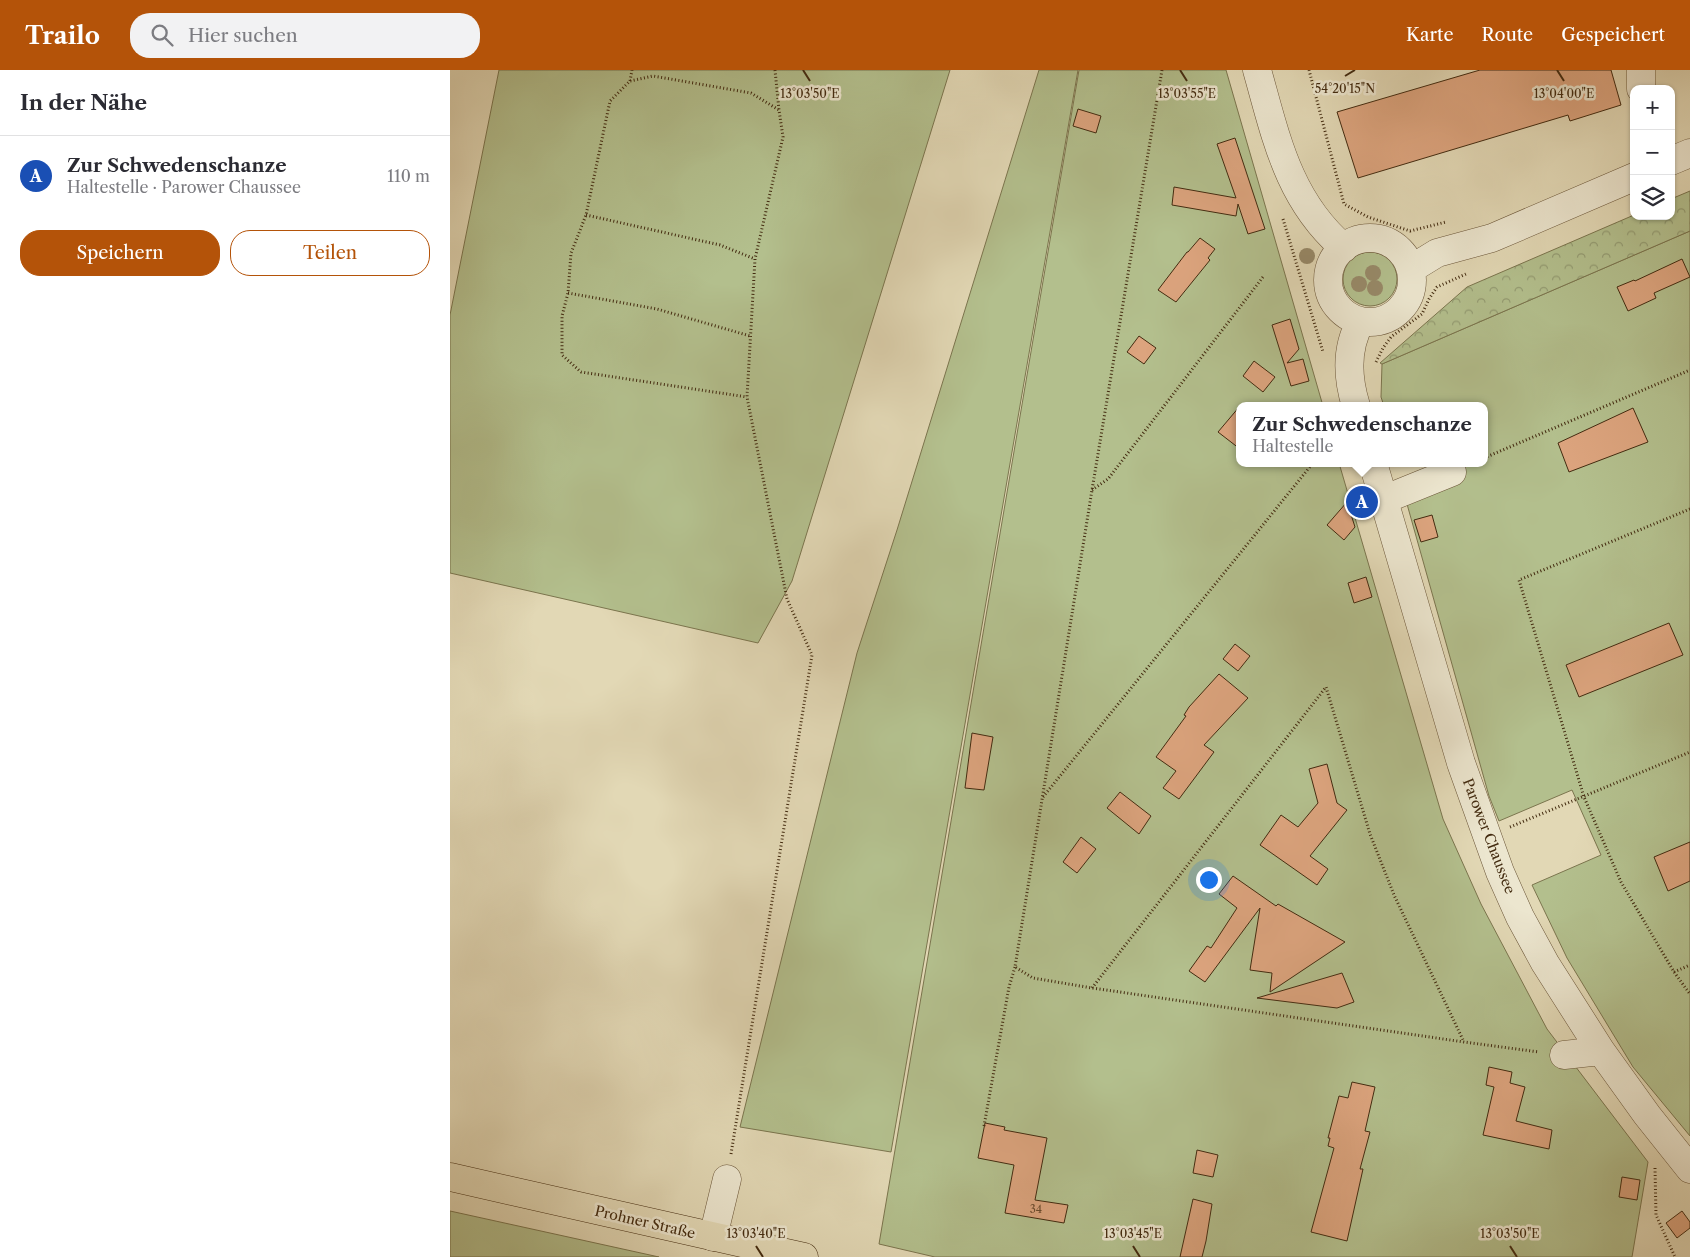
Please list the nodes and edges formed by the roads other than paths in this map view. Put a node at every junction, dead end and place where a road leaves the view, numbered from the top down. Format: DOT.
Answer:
graph roads {
  1 [pos="1257,70"];
  2 [pos="1641,70"];
  3 [pos="1641,85"];
  4 [pos="1690,152"];
  5 [pos="1675,159"];
  6 [pos="1630,179"];
  7 [pos="1344,248"];
  8 [pos="1410,269"];
  9 [pos="1361,321"];
  10 [pos="1355,402"];
  11 [pos="1374,467"];
  12 [pos="1452,472"];
  13 [pos="1383,500"];
  14 [pos="1601,1051"];
  15 [pos="1564,1055"];
  16 [pos="1690,1169"];
  17 [pos="450,1177"];
  18 [pos="727,1179"];
  19 [pos="712,1237"];
  20 [pos="804,1257"];
  1 -- 7 [label="street"];
  2 -- 3 [label="street"];
  4 -- 5 [label="street"];
  6 -- 8 [label="street"];
  7 -- 8 [label="street"];
  7 -- 9 [label="street"];
  8 -- 9 [label="street"];
  9 -- 10 [label="street"];
  11 -- 13 [label="street, Parower Chaussee"];
  12 -- 13 [label="street"];
  13 -- 14 [label="street, Parower Chaussee"];
  14 -- 15 [label="street"];
  14 -- 16 [label="street, Parower Chaussee"];
  17 -- 19 [label="main road, Prohner Straße"];
  18 -- 19 [label="street"];
  19 -- 20 [label="main road, Prohner Straße"];
}
